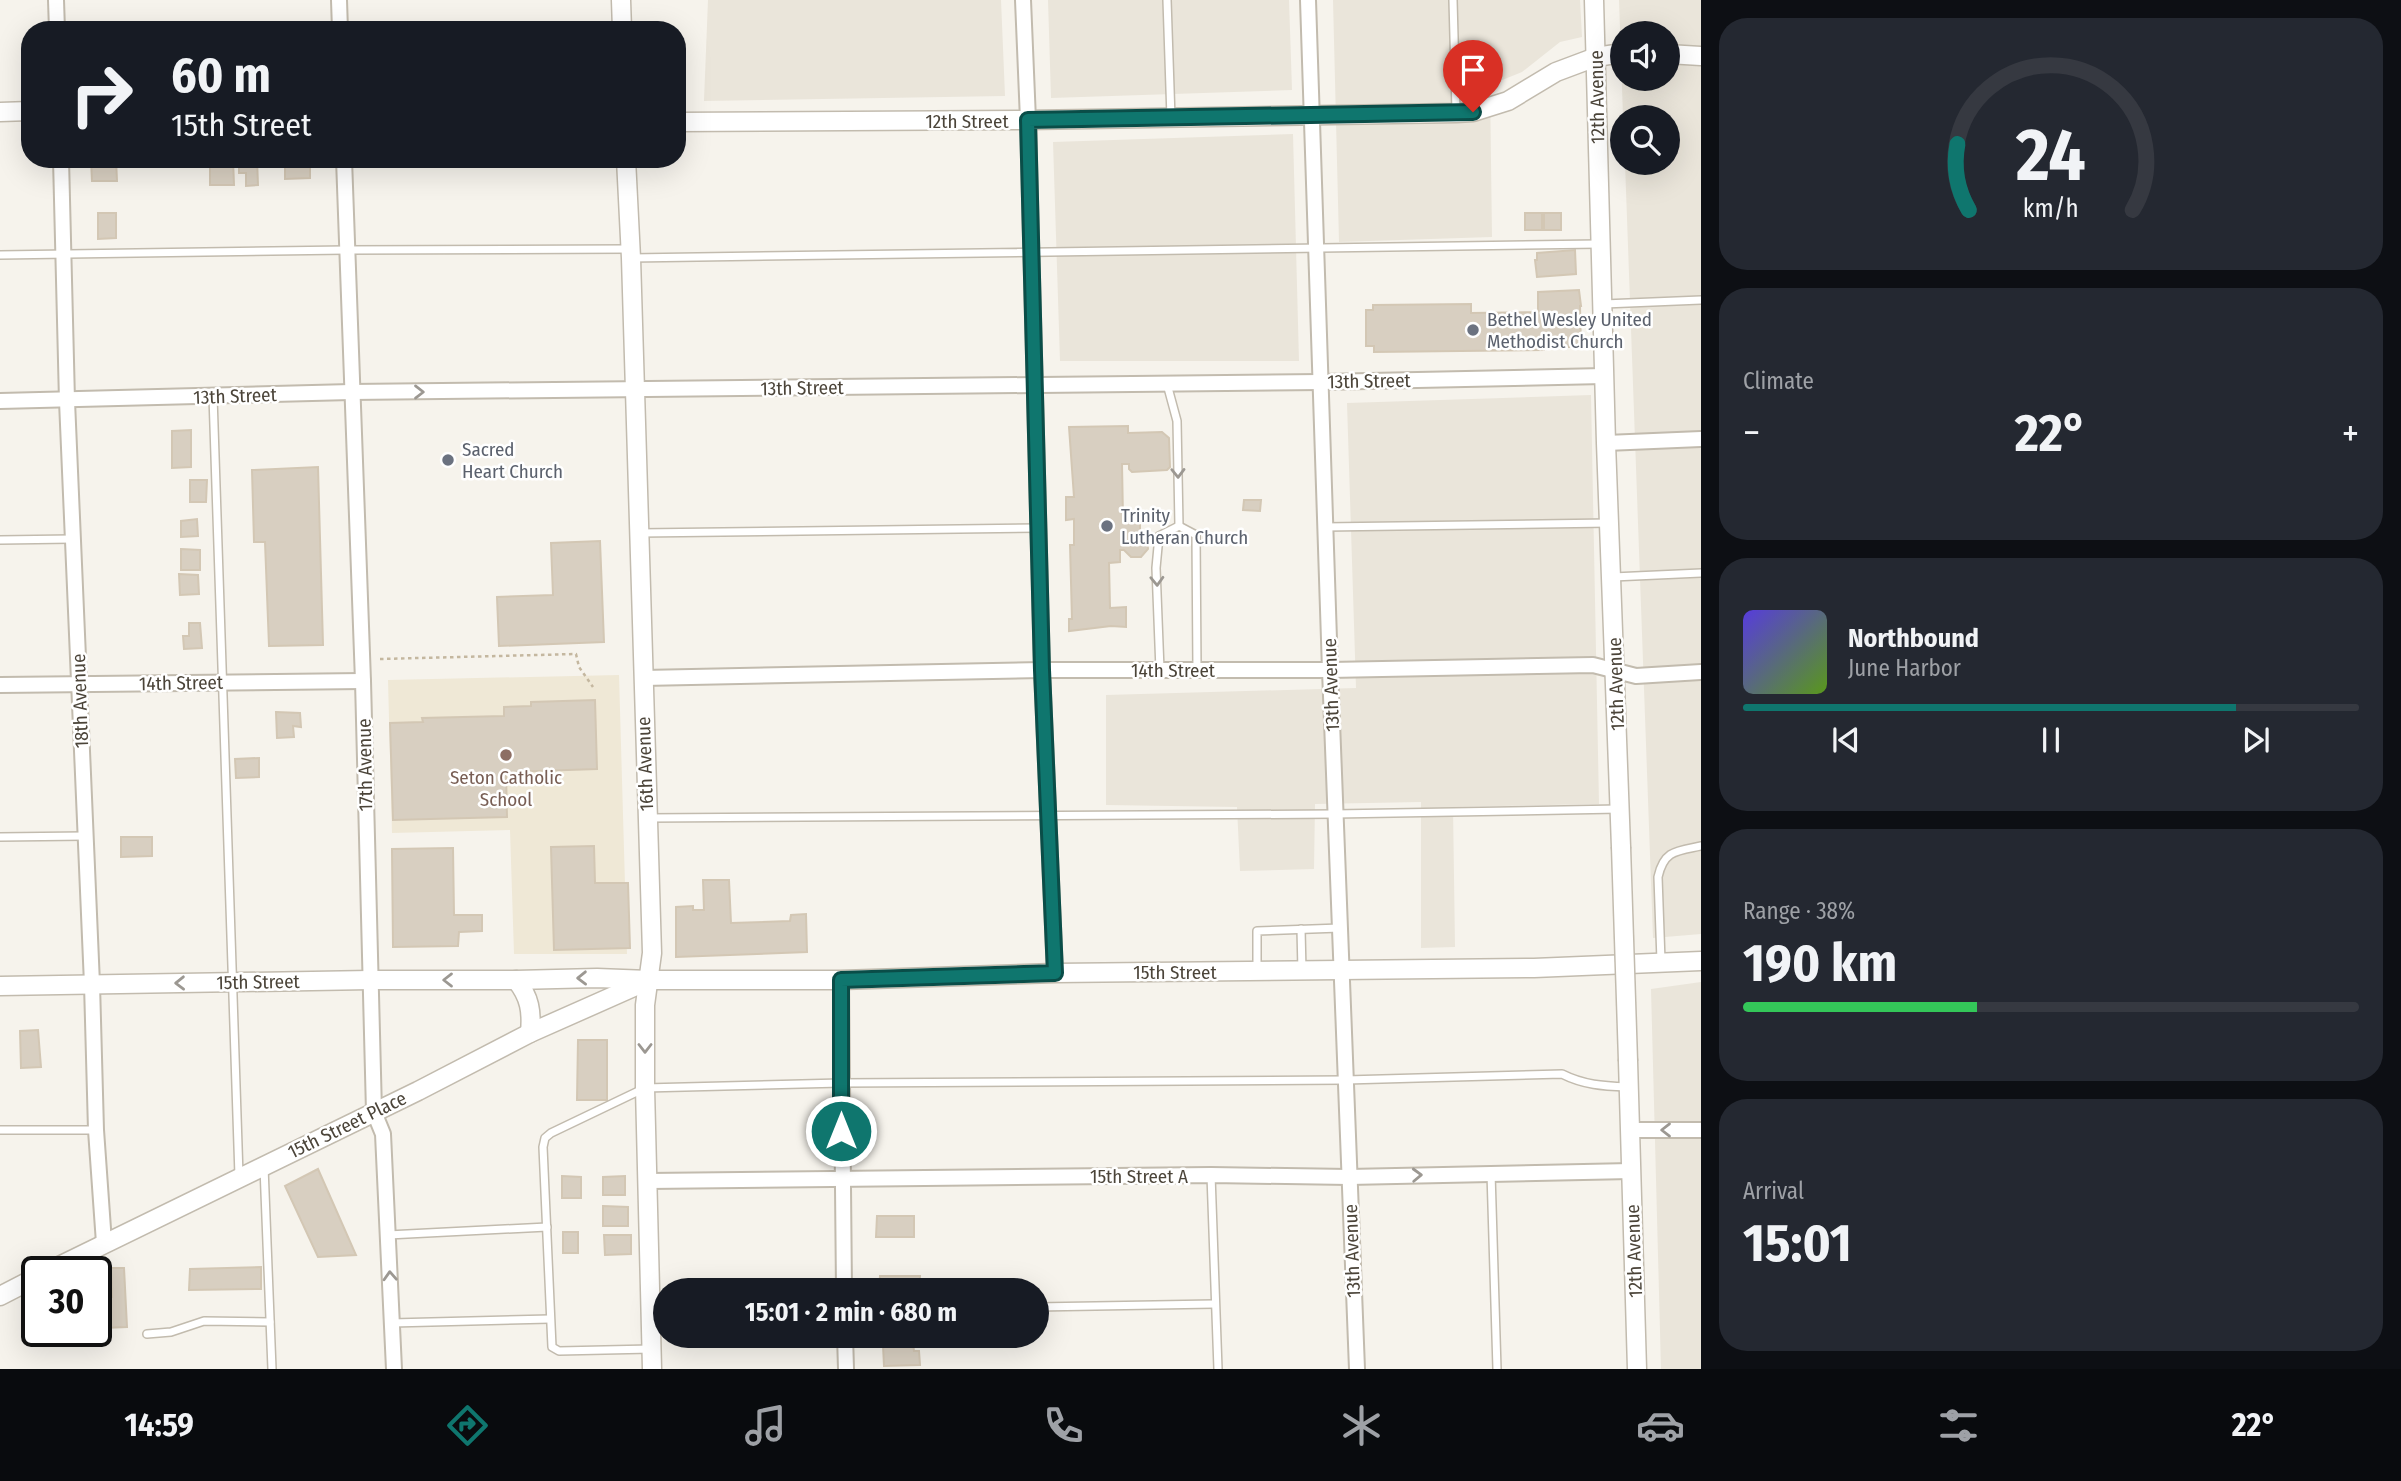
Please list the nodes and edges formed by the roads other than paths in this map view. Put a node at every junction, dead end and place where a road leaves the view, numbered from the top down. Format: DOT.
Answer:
graph roads {
  1 [pos="56,0"];
  2 [pos="339,0"];
  3 [pos="621,0"];
  4 [pos="1023,0"];
  5 [pos="1167,0"];
  6 [pos="1308,0"];
  7 [pos="1453,0"];
  8 [pos="1594,0"];
  9 [pos="57,21"];
  10 [pos="340,21"];
  11 [pos="622,21"];
  12 [pos="1610,55"];
  13 [pos="1680,55"];
  14 [pos="1701,56"];
  15 [pos="1596,57"];
  16 [pos="21,111"];
  17 [pos="0,112"];
  18 [pos="1457,113"];
  19 [pos="1312,116"];
  20 [pos="1171,118"];
  21 [pos="1028,120"];
  22 [pos="686,122"];
  23 [pos="61,168"];
  24 [pos="344,168"];
  25 [pos="625,168"];
  26 [pos="1601,244"];
  27 [pos="1316,247"];
  28 [pos="346,250"];
  29 [pos="1031,251"];
  30 [pos="63,254"];
  31 [pos="630,254"];
  32 [pos="0,255"];
  33 [pos="1701,300"];
  34 [pos="1602,304"];
  35 [pos="1604,376"];
  36 [pos="1321,382"];
  37 [pos="1167,383"];
  38 [pos="1034,385"];
  39 [pos="635,390"];
  40 [pos="351,392"];
  41 [pos="212,396"];
  42 [pos="0,401"];
  43 [pos="67,401"];
  44 [pos="1701,439"];
  45 [pos="1606,443"];
  46 [pos="1610,523"];
  47 [pos="1179,526"];
  48 [pos="1325,527"];
  49 [pos="1038,528"];
  50 [pos="639,533"];
  51 [pos="72,539"];
  52 [pos="0,540"];
  53 [pos="1701,573"];
  54 [pos="1612,577"];
  55 [pos="1042,670"];
  56 [pos="1160,670"];
  57 [pos="1197,670"];
  58 [pos="1330,670"];
  59 [pos="1615,672"];
  60 [pos="1701,672"];
  61 [pos="643,678"];
  62 [pos="363,681"];
  63 [pos="221,682"];
  64 [pos="80,684"];
  65 [pos="0,685"];
  66 [pos="1620,810"];
  67 [pos="1335,814"];
  68 [pos="1048,815"];
  69 [pos="647,818"];
  70 [pos="85,836"];
  71 [pos="0,837"];
  72 [pos="1701,846"];
  73 [pos="1340,928"];
  74 [pos="1301,929"];
  75 [pos="1701,961"];
  76 [pos="1661,963"];
  77 [pos="1257,971"];
  78 [pos="1302,971"];
  79 [pos="1342,971"];
  80 [pos="1055,973"];
  81 [pos="370,979"];
  82 [pos="516,980"];
  83 [pos="649,980"];
  84 [pos="841,980"];
  85 [pos="232,982"];
  86 [pos="92,984"];
  87 [pos="0,986"];
  88 [pos="530,1033"];
  89 [pos="1346,1080"];
  90 [pos="841,1083"];
  91 [pos="1629,1087"];
  92 [pos="645,1088"];
  93 [pos="374,1112"];
  94 [pos="0,1130"];
  95 [pos="96,1130"];
  96 [pos="1631,1130"];
  97 [pos="1701,1130"];
  98 [pos="264,1166"];
  99 [pos="1631,1171"];
  100 [pos="1491,1172"];
  101 [pos="1211,1175"];
  102 [pos="1349,1177"];
  103 [pos="239,1178"];
  104 [pos="841,1179"];
  105 [pos="648,1181"];
  106 [pos="547,1227"];
  107 [pos="388,1235"];
  108 [pos="104,1243"];
  109 [pos="78,1256"];
  110 [pos="844,1278"];
  111 [pos="21,1285"];
  112 [pos="0,1296"];
  113 [pos="1214,1304"];
  114 [pos="1049,1307"];
  115 [pos="550,1319"];
  116 [pos="270,1322"];
  117 [pos="392,1323"];
  118 [pos="147,1334"];
  119 [pos="845,1348"];
  120 [pos="652,1349"];
  121 [pos="272,1369"];
  122 [pos="394,1369"];
  123 [pos="652,1369"];
  124 [pos="846,1369"];
  125 [pos="1218,1369"];
  126 [pos="1357,1369"];
  127 [pos="1497,1369"];
  128 [pos="1637,1369"];
  1 -- 9 [label="street"];
  2 -- 10 [label="street"];
  3 -- 11 [label="street"];
  4 -- 21 [label="street"];
  5 -- 20 [label="lane"];
  6 -- 19 [label="street, 13th Avenue"];
  7 -- 18 [label="lane"];
  8 -- 15 [label="street, 12th Avenue"];
  12 -- 15 [label="street, 12th Street"];
  13 -- 14 [label="street"];
  15 -- 18 [label="street, 12th Street"];
  15 -- 26 [label="street, 12th Avenue"];
  16 -- 17 [label="street"];
  18 -- 19 [label="street, 12th Street"];
  19 -- 20 [label="street, 12th Street"];
  19 -- 27 [label="street, 13th Avenue"];
  20 -- 21 [label="street, 12th Street"];
  21 -- 22 [label="street, 12th Street"];
  21 -- 29 [label="street"];
  23 -- 30 [label="street, 18th Avenue"];
  24 -- 28 [label="street, 17th Avenue"];
  25 -- 31 [label="street, 16th Avenue"];
  26 -- 27 [label="lane"];
  26 -- 34 [label="street, 12th Avenue"];
  27 -- 29 [label="lane"];
  27 -- 36 [label="street, 13th Avenue"];
  28 -- 30 [label="lane"];
  28 -- 31 [label="lane"];
  28 -- 40 [label="street, 17th Avenue"];
  29 -- 31 [label="lane"];
  29 -- 38 [label="street"];
  30 -- 32 [label="lane"];
  30 -- 43 [label="street, 18th Avenue"];
  31 -- 39 [label="street, 16th Avenue"];
  33 -- 34 [label="lane"];
  34 -- 35 [label="street, 12th Avenue"];
  35 -- 36 [label="street, 13th Street"];
  35 -- 45 [label="street, 12th Avenue"];
  36 -- 37 [label="street, 13th Street"];
  36 -- 48 [label="street, 13th Avenue"];
  37 -- 38 [label="street, 13th Street"];
  37 -- 47 [label="lane, one-way"];
  38 -- 39 [label="street, 13th Street"];
  38 -- 49 [label="street"];
  40 -- 39 [label="street, 13th Street, one-way"];
  39 -- 50 [label="street, 16th Avenue"];
  40 -- 41 [label="street, 13th Street"];
  40 -- 62 [label="street, 17th Avenue"];
  41 -- 43 [label="street, 13th Street"];
  41 -- 63 [label="lane"];
  42 -- 43 [label="street, 13th Street"];
  43 -- 51 [label="street, 18th Avenue"];
  44 -- 45 [label="street"];
  45 -- 46 [label="street, 12th Avenue"];
  46 -- 48 [label="lane"];
  46 -- 54 [label="street, 12th Avenue"];
  47 -- 56 [label="lane, one-way"];
  47 -- 57 [label="lane"];
  48 -- 58 [label="street, 13th Avenue"];
  49 -- 50 [label="lane"];
  49 -- 55 [label="street"];
  50 -- 61 [label="street, 16th Avenue"];
  51 -- 52 [label="lane"];
  51 -- 64 [label="street, 18th Avenue"];
  53 -- 54 [label="lane"];
  54 -- 59 [label="street, 12th Avenue"];
  55 -- 56 [label="street, 14th Street"];
  55 -- 61 [label="street, 14th Street"];
  55 -- 68 [label="street"];
  56 -- 57 [label="street, 14th Street"];
  57 -- 58 [label="street, 14th Street"];
  58 -- 59 [label="street, 14th Street"];
  58 -- 67 [label="street, 13th Avenue"];
  59 -- 60 [label="street, 14th Street"];
  59 -- 66 [label="street, 12th Avenue"];
  61 -- 69 [label="street, 16th Avenue"];
  62 -- 63 [label="street, 14th Street"];
  62 -- 81 [label="street, 17th Avenue"];
  63 -- 64 [label="street, 14th Street"];
  63 -- 85 [label="lane"];
  64 -- 65 [label="street, 14th Street"];
  64 -- 70 [label="street, 18th Avenue"];
  66 -- 67 [label="lane"];
  66 -- 91 [label="street, 12th Avenue, bridge"];
  67 -- 68 [label="lane"];
  67 -- 73 [label="street, 13th Avenue"];
  68 -- 69 [label="lane"];
  68 -- 80 [label="street"];
  69 -- 83 [label="street, 16th Avenue"];
  70 -- 71 [label="lane"];
  70 -- 86 [label="street, 18th Avenue"];
  72 -- 76 [label="lane"];
  73 -- 74 [label="lane"];
  73 -- 79 [label="street, 13th Avenue"];
  74 -- 77 [label="lane"];
  74 -- 78 [label="lane"];
  75 -- 76 [label="street, 15th Street"];
  76 -- 79 [label="street, 15th Street"];
  77 -- 78 [label="street, 15th Street"];
  77 -- 80 [label="street, 15th Street"];
  78 -- 79 [label="street, 15th Street"];
  79 -- 89 [label="street, 13th Avenue"];
  80 -- 84 [label="street, 15th Street"];
  82 -- 81 [label="street, 15th Street, one-way"];
  81 -- 85 [label="street, 15th Street"];
  81 -- 93 [label="street, 17th Avenue"];
  83 -- 82 [label="street, 15th Street, one-way"];
  82 -- 88 [label="street"];
  83 -- 84 [label="street, 15th Street"];
  83 -- 88 [label="street, 15th Street Place"];
  83 -- 92 [label="street, 16th Avenue, one-way"];
  84 -- 90 [label="street"];
  85 -- 86 [label="street, 15th Street, one-way"];
  85 -- 103 [label="lane"];
  86 -- 87 [label="street, 15th Street"];
  86 -- 95 [label="street, 18th Avenue"];
  88 -- 93 [label="street, 15th Street Place"];
  89 -- 90 [label="lane"];
  89 -- 91 [label="lane"];
  89 -- 102 [label="street, 13th Avenue"];
  90 -- 92 [label="lane"];
  90 -- 104 [label="street"];
  91 -- 96 [label="street, 12th Avenue"];
  92 -- 105 [label="street, 16th Avenue"];
  92 -- 106 [label="lane"];
  93 -- 98 [label="street, 15th Street Place"];
  93 -- 107 [label="street, 17th Avenue"];
  94 -- 95 [label="lane"];
  95 -- 108 [label="street, 18th Avenue"];
  97 -- 96 [label="street, one-way"];
  96 -- 99 [label="street, 12th Avenue"];
  98 -- 103 [label="street, 15th Street Place"];
  98 -- 116 [label="lane"];
  99 -- 100 [label="street, 15th Street A"];
  99 -- 128 [label="street, 12th Avenue"];
  102 -- 100 [label="street, 15th Street A, one-way"];
  100 -- 127 [label="lane"];
  101 -- 102 [label="street, 15th Street A"];
  101 -- 104 [label="street, 15th Street A"];
  101 -- 113 [label="lane"];
  102 -- 126 [label="street, 13th Avenue"];
  103 -- 108 [label="street, 15th Street Place"];
  104 -- 105 [label="street, 15th Street A"];
  104 -- 110 [label="street"];
  105 -- 120 [label="street, 16th Avenue"];
  106 -- 107 [label="lane"];
  106 -- 115 [label="lane"];
  117 -- 107 [label="street, 17th Avenue, one-way"];
  108 -- 109 [label="street, 15th Street Place"];
  111 -- 112 [label="street"];
  113 -- 114 [label="lane"];
  113 -- 125 [label="lane"];
  115 -- 117 [label="lane"];
  115 -- 120 [label="lane"];
  116 -- 118 [label="lane"];
  116 -- 121 [label="lane"];
  117 -- 122 [label="street, 17th Avenue"];
  119 -- 124 [label="street"];
  120 -- 123 [label="street, 16th Avenue"];
}
